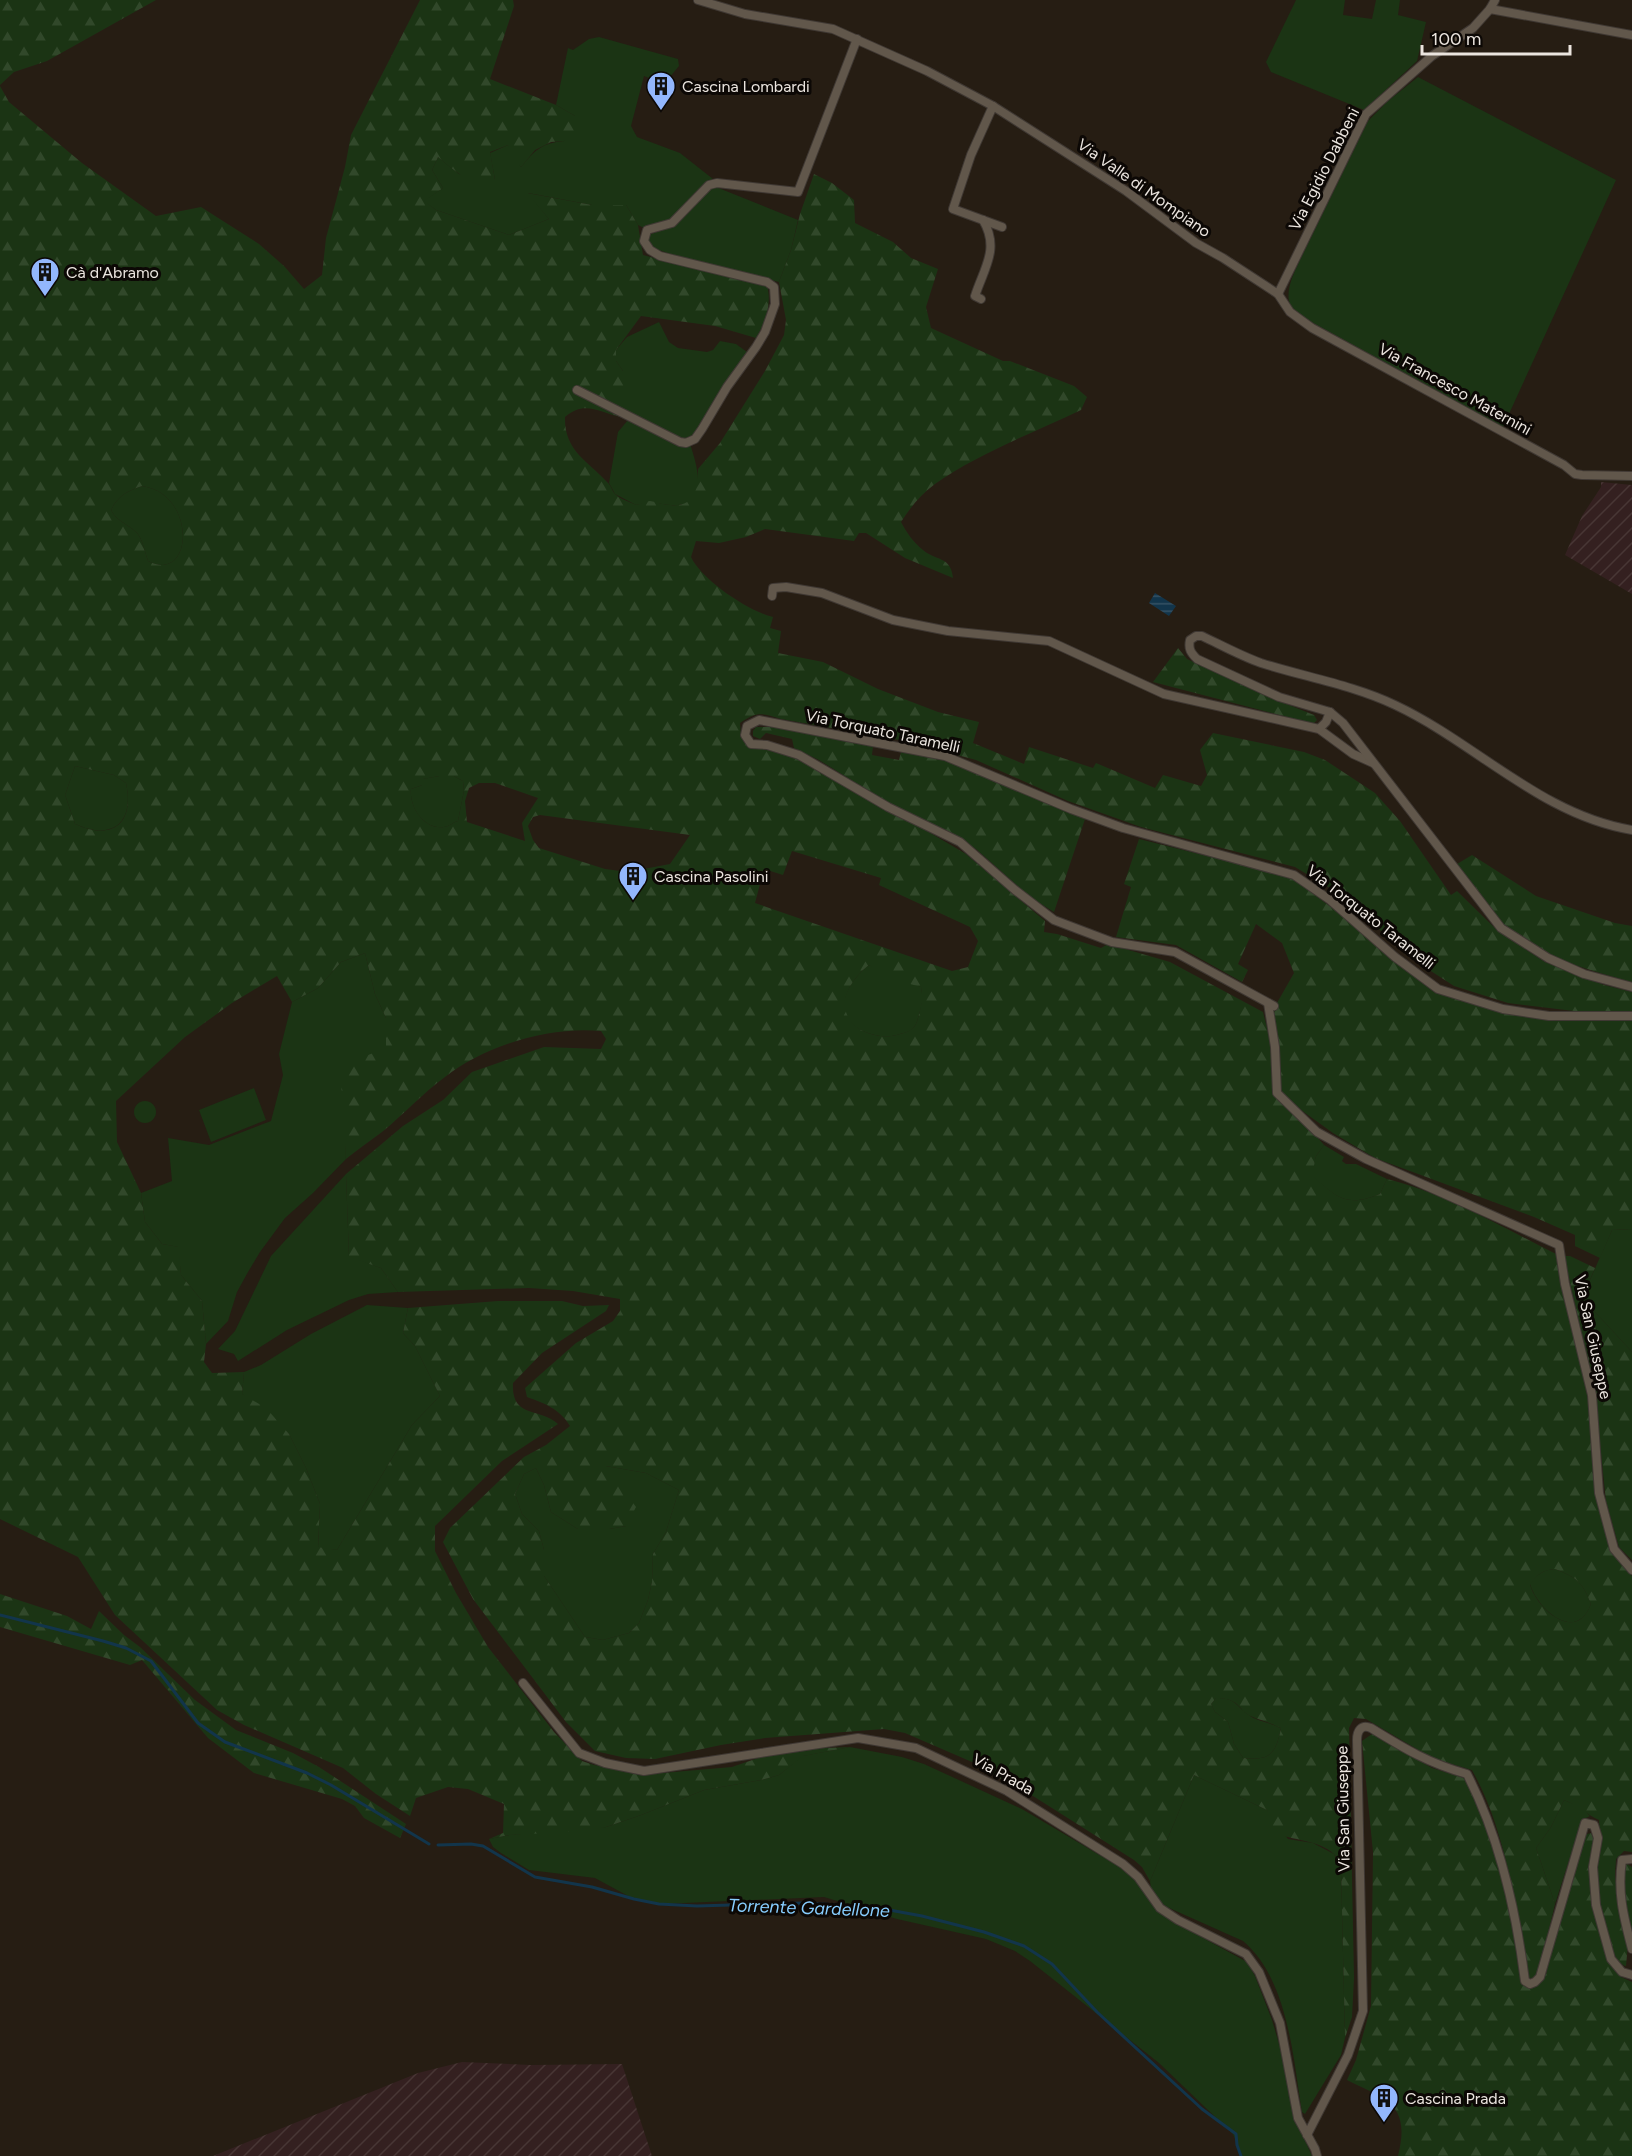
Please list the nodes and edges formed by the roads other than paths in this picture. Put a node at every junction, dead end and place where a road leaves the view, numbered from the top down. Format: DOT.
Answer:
graph roads {
  1 [pos="698,0"];
  2 [pos="1495,0"];
  3 [pos="1490,9"];
  4 [pos="1632,35"];
  5 [pos="857,39"];
  6 [pos="993,106"];
  7 [pos="982,220"];
  8 [pos="1002,227"];
  9 [pos="1278,294"];
  10 [pos="975,296"];
  11 [pos="578,390"];
  12 [pos="1632,476"];
  13 [pos="772,596"];
  14 [pos="1330,712"];
  15 [pos="1319,729"];
  16 [pos="1374,763"];
  17 [pos="1632,830"];
  18 [pos="1632,987"];
  19 [pos="1632,1016"];
  20 [pos="1559,1245"];
  21 [pos="1632,1570"];
  22 [pos="524,1683"];
  23 [pos="1632,1859"];
  24 [pos="1632,1949"];
  25 [pos="1632,1975"];
  26 [pos="1306,2134"];
  27 [pos="1317,2156"];
  1 -- 5 [label="street, Via Valle di Mompiano"];
  2 -- 3 [label="street, Via Egidio Dabbeni"];
  3 -- 4 [label="street"];
  3 -- 9 [label="street, Via Egidio Dabbeni"];
  5 -- 6 [label="street, Via Valle di Mompiano"];
  5 -- 11 [label="street"];
  6 -- 7 [label="street"];
  6 -- 9 [label="street, Via Valle di Mompiano"];
  7 -- 8 [label="street"];
  7 -- 10 [label="street"];
  9 -- 12 [label="street, Via Francesco Maternini"];
  13 -- 15 [label="street"];
  14 -- 15 [label="street"];
  14 -- 16 [label="street"];
  14 -- 17 [label="street"];
  15 -- 16 [label="street"];
  16 -- 18 [label="street"];
  19 -- 20 [label="street, Via Torquato Taramelli"];
  20 -- 21 [label="street, Via San Giuseppe"];
  22 -- 26 [label="street, Via Prada"];
  23 -- 24 [label="street"];
  25 -- 26 [label="street, Via San Giuseppe"];
  26 -- 27 [label="street, Via Prada"];
}
